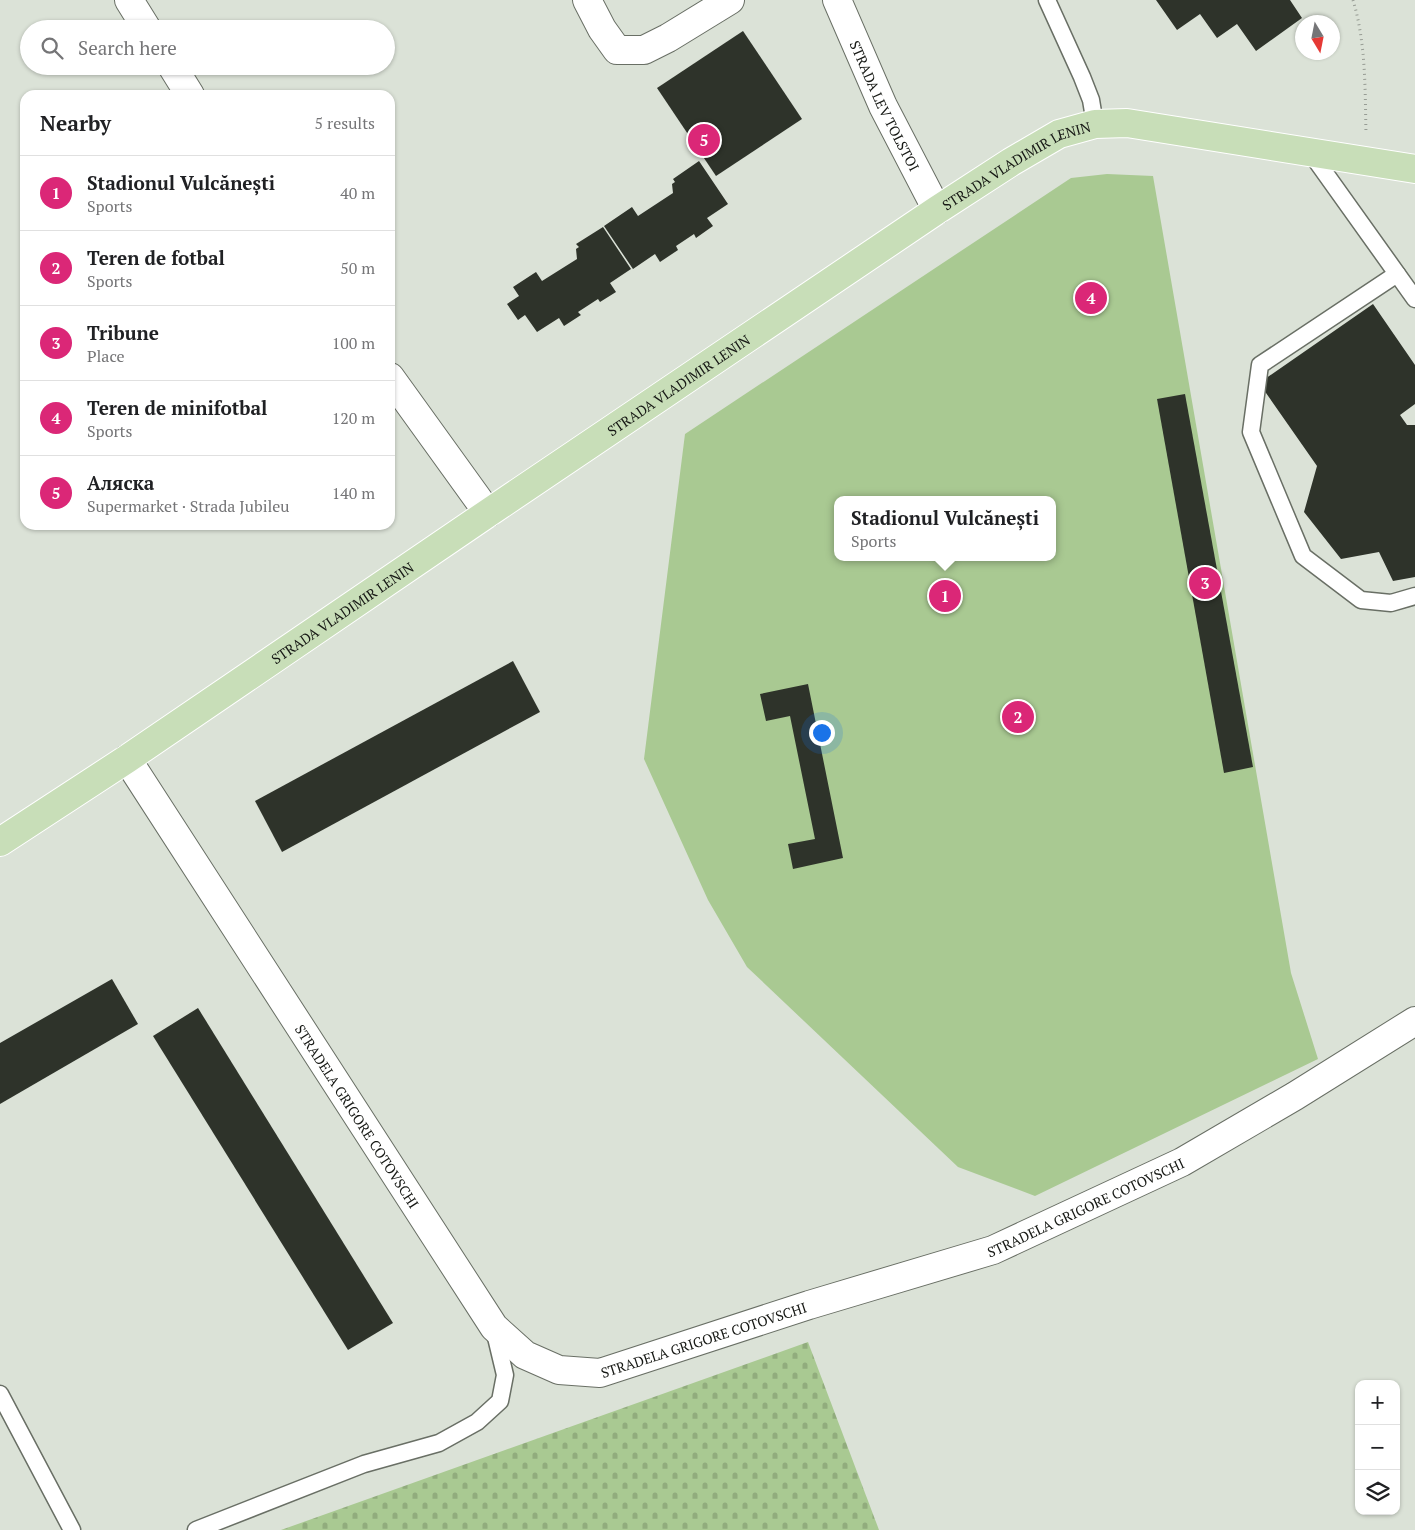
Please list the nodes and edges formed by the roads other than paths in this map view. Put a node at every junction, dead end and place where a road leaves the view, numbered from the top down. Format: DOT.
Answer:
graph roads {
  1 [pos="129,0"];
  2 [pos="587,0"];
  3 [pos="730,0"];
  4 [pos="837,0"];
  5 [pos="1047,0"];
  6 [pos="141,20"];
  7 [pos="178,75"];
  8 [pos="187,90"];
  9 [pos="1095,124"];
  10 [pos="1310,152"];
  11 [pos="1415,169"];
  12 [pos="937,210"];
  13 [pos="1398,274"];
  14 [pos="1415,299"];
  15 [pos="395,384"];
  16 [pos="488,512"];
  17 [pos="1415,596"];
  18 [pos="127,759"];
  19 [pos="0,842"];
  20 [pos="1415,1021"];
  21 [pos="494,1327"];
  22 [pos="0,1394"];
  23 [pos="72,1530"];
  24 [pos="196,1530"];
  1 -- 6 [label="street"];
  2 -- 3 [label="street"];
  4 -- 12 [label="street, STRADA LEV TOLSTOI"];
  5 -- 9 [label="lane"];
  7 -- 8 [label="street"];
  9 -- 10 [label="main road, STRADA VLADIMIR LENIN"];
  9 -- 12 [label="main road, STRADA VLADIMIR LENIN"];
  10 -- 11 [label="main road, STRADA VLADIMIR LENIN"];
  10 -- 13 [label="lane"];
  12 -- 16 [label="main road, STRADA VLADIMIR LENIN"];
  13 -- 14 [label="lane"];
  13 -- 17 [label="lane"];
  15 -- 16 [label="street"];
  16 -- 18 [label="main road, STRADA VLADIMIR LENIN"];
  18 -- 19 [label="main road, STRADA VLADIMIR LENIN"];
  18 -- 21 [label="street, STRADELA GRIGORE COTOVSCHI"];
  20 -- 21 [label="street, STRADELA GRIGORE COTOVSCHI"];
  21 -- 24 [label="lane"];
  22 -- 23 [label="lane"];
}
